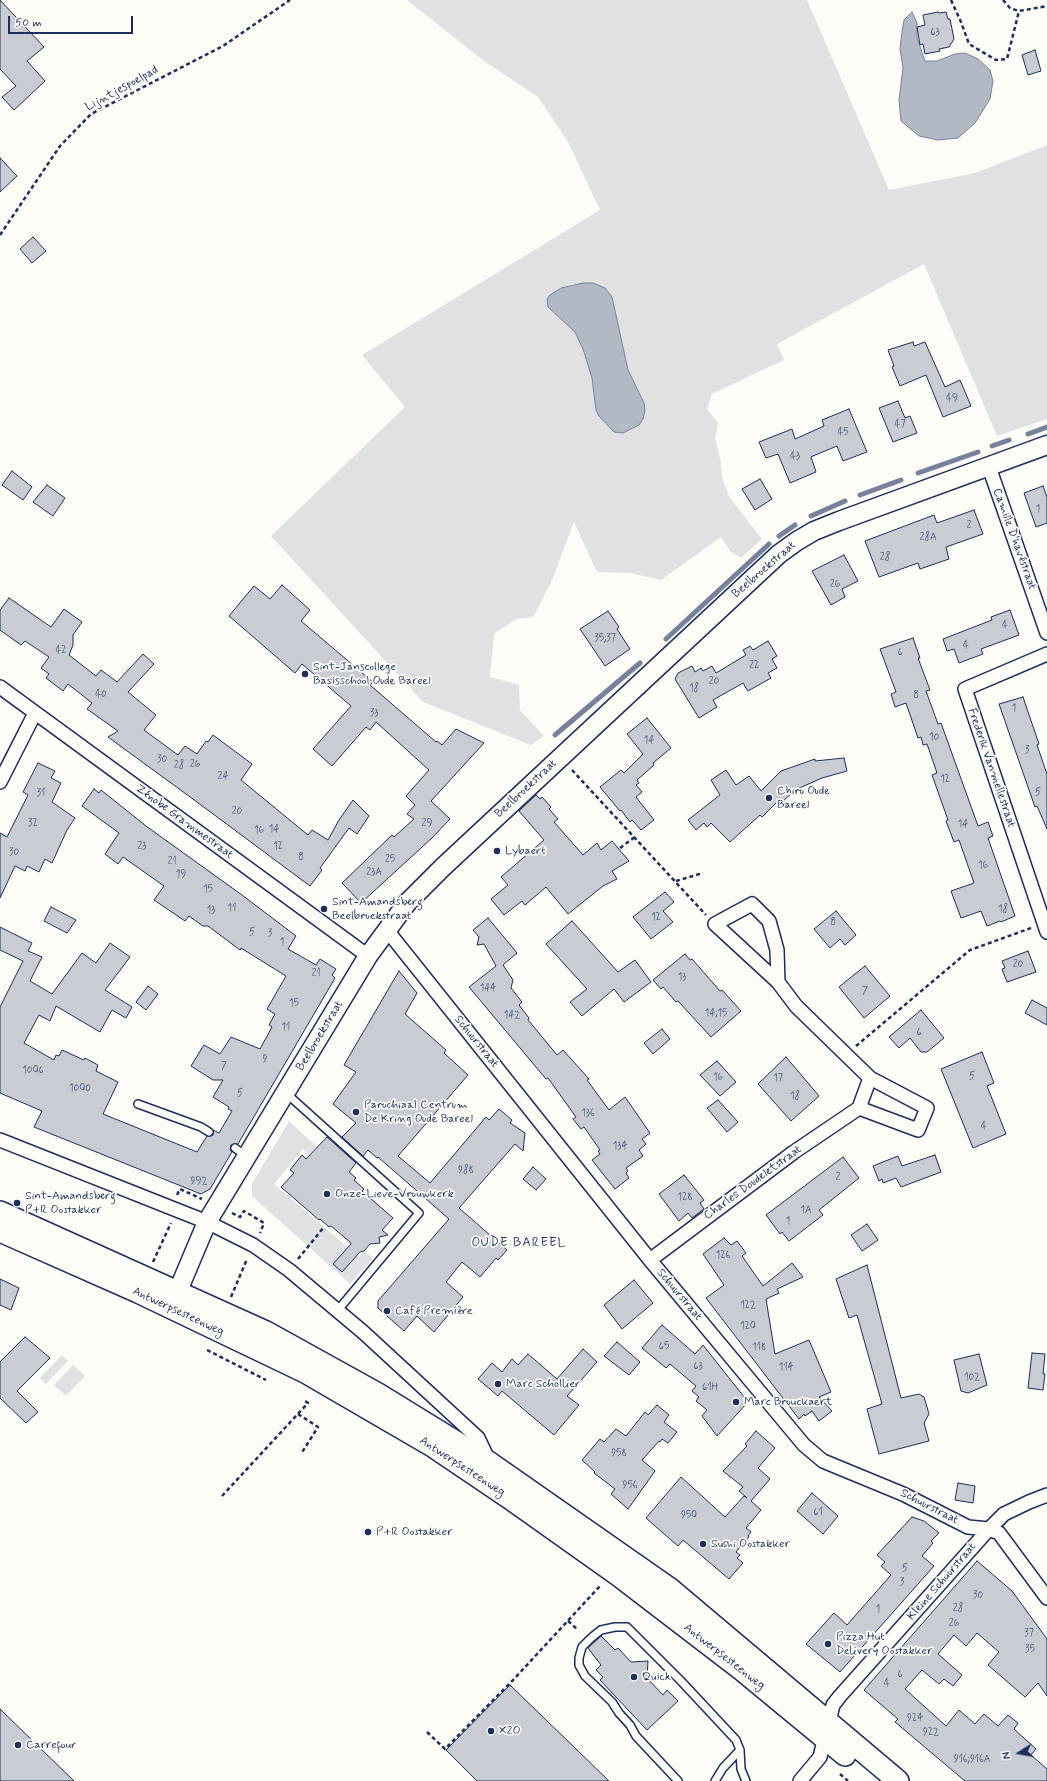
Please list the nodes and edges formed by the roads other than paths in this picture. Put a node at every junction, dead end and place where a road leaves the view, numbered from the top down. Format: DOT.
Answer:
graph roads {
  1 [pos="1047,445"];
  2 [pos="989,467"];
  3 [pos="1047,633"];
  4 [pos="1047,654"];
  5 [pos="0,687"];
  6 [pos="35,713"];
  7 [pos="0,782"];
  8 [pos="386,929"];
  9 [pos="1046,930"];
  10 [pos="368,956"];
  11 [pos="778,982"];
  12 [pos="870,1078"];
  13 [pos="286,1092"];
  14 [pos="138,1104"];
  15 [pos="859,1108"];
  16 [pos="209,1132"];
  17 [pos="0,1140"];
  18 [pos="0,1212"];
  19 [pos="207,1222"];
  20 [pos="0,1231"];
  21 [pos="650,1260"];
  22 [pos="174,1300"];
  23 [pos="338,1310"];
  24 [pos="490,1463"];
  25 [pos="1047,1495"];
  26 [pos="989,1529"];
  27 [pos="1047,1598"];
  28 [pos="826,1730"];
  29 [pos="740,1750"];
  30 [pos="678,1781"];
  31 [pos="715,1781"];
  32 [pos="746,1781"];
  33 [pos="800,1781"];
  34 [pos="875,1781"];
  35 [pos="898,1781"];
  1 -- 2 [label="street, Beelbroekstraat"];
  2 -- 3 [label="street, Camille D'havéstraat"];
  2 -- 8 [label="street, Beelbroekstraat"];
  4 -- 9 [label="street, Frederik Vanmellestraat"];
  5 -- 6 [label="street, Zénobe Grammestraat"];
  6 -- 7 [label="street"];
  6 -- 10 [label="street, Zénobe Grammestraat"];
  8 -- 10 [label="street, Beelbroekstraat"];
  8 -- 21 [label="street, Schuurstraat"];
  10 -- 13 [label="street, Beelbroekstraat"];
  11 -- 11 [label="street"];
  11 -- 12 [label="street"];
  12 -- 15 [label="street"];
  12 -- 15 [label="street"];
  13 -- 19 [label="street, Beelbroekstraat"];
  13 -- 23 [label="lane"];
  14 -- 16 [label="lane"];
  15 -- 21 [label="street, Charles Doudeletstraat"];
  17 -- 19 [label="street, Antwerpsesteenweg"];
  18 -- 22 [label="main road, Antwerpsesteenweg"];
  19 -- 22 [label="street, Beelbroekstraat"];
  19 -- 23 [label="street, Antwerpsesteenweg"];
  20 -- 22 [label="main road, Antwerpsesteenweg"];
  21 -- 26 [label="street, Schuurstraat"];
  22 -- 24 [label="main road, Antwerpsesteenweg"];
  22 -- 28 [label="main road, Antwerpsesteenweg"];
  23 -- 24 [label="street, Antwerpsesteenweg"];
  24 -- 28 [label="main road, Antwerpsesteenweg"];
  25 -- 26 [label="street"];
  26 -- 27 [label="street"];
  26 -- 28 [label="street, Kleine Schuurstraat"];
  28 -- 33 [label="street, Kleine Schuurstraat"];
  28 -- 34 [label="main road, Antwerpsesteenweg"];
  28 -- 35 [label="main road, Antwerpsesteenweg"];
  29 -- 30 [label="lane"];
  29 -- 31 [label="lane"];
  29 -- 32 [label="lane"];
}
